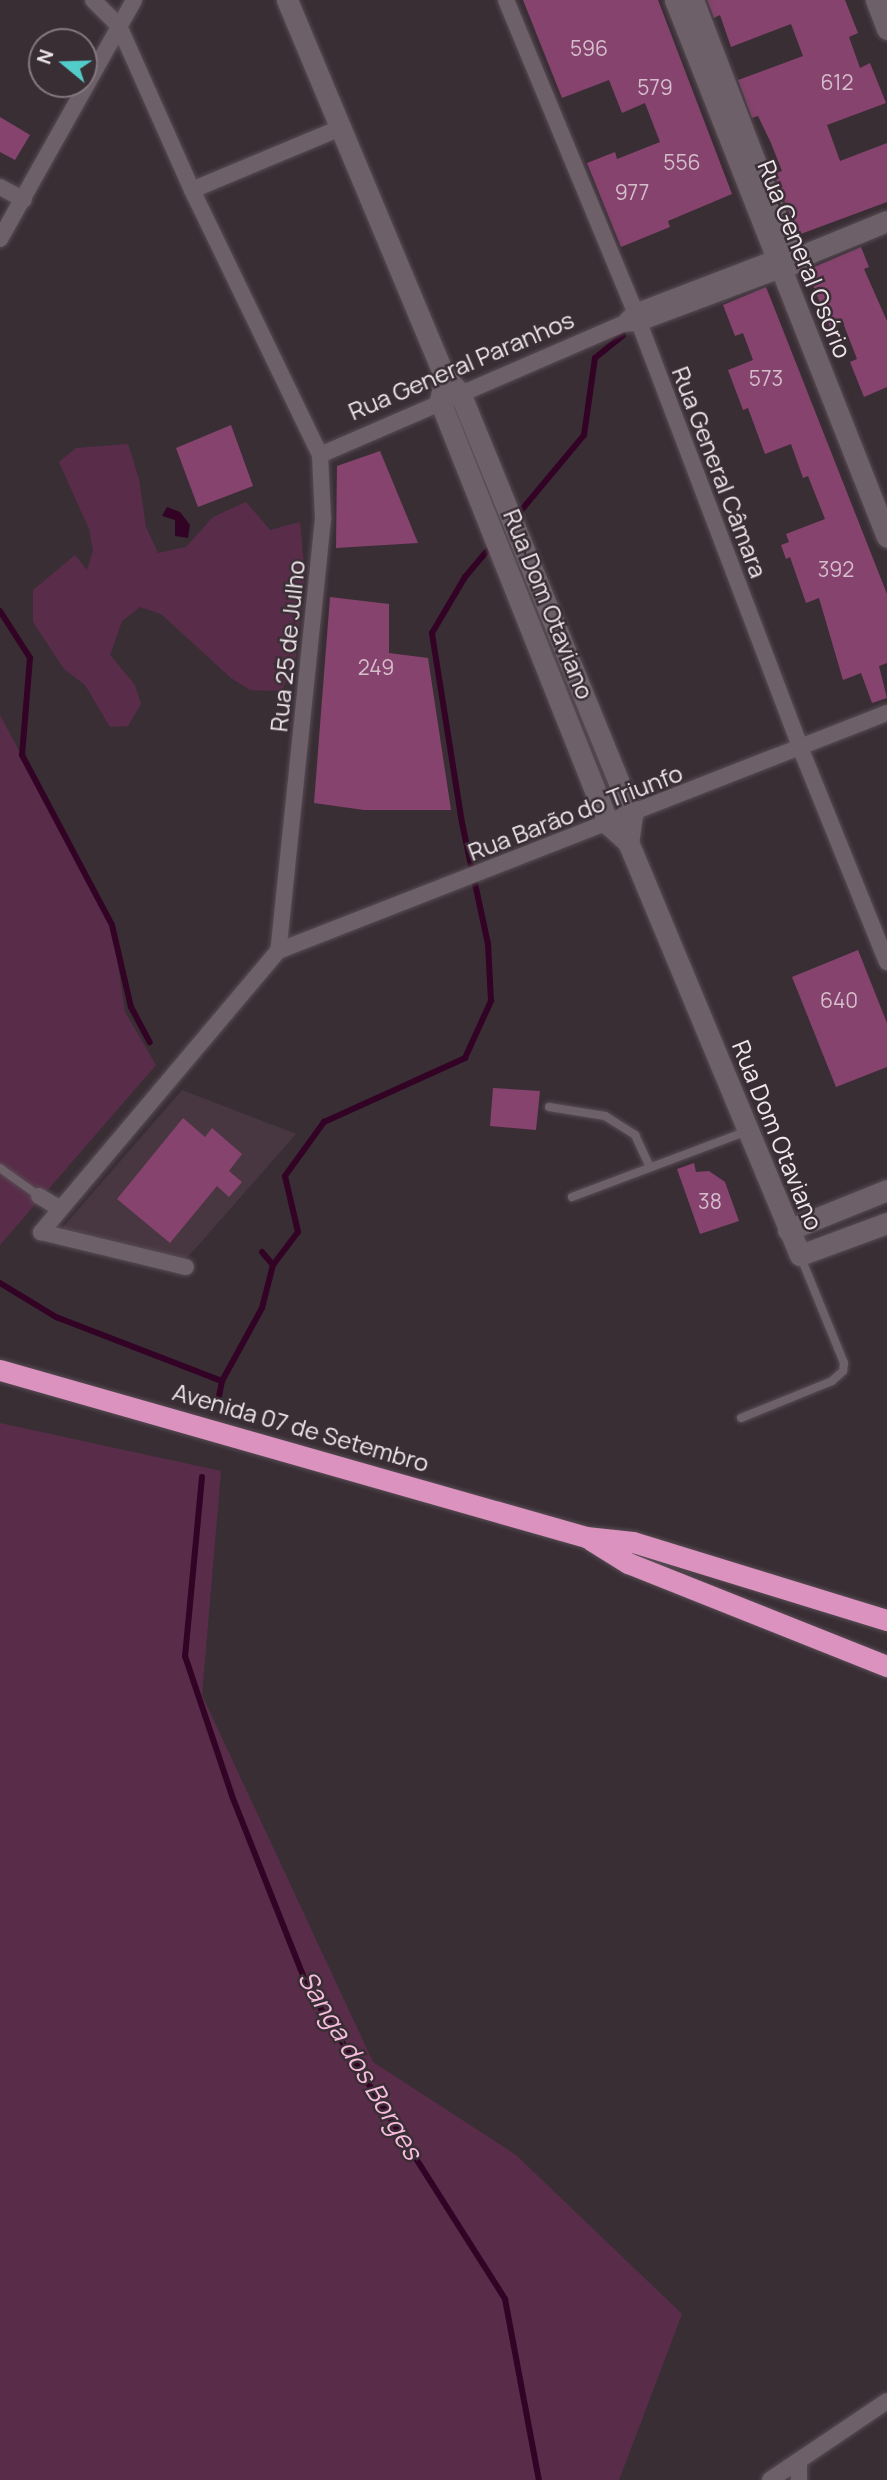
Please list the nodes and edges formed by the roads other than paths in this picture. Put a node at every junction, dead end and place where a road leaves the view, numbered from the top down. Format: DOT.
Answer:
graph roads {
  1 [pos="93,0"];
  2 [pos="134,0"];
  3 [pos="287,0"];
  4 [pos="506,0"];
  5 [pos="676,0"];
  6 [pos="693,0"];
  7 [pos="876,0"];
  8 [pos="119,26"];
  9 [pos="887,29"];
  10 [pos="340,128"];
  11 [pos="0,187"];
  12 [pos="192,190"];
  13 [pos="23,200"];
  14 [pos="887,221"];
  15 [pos="0,239"];
  16 [pos="791,259"];
  17 [pos="632,320"];
  18 [pos="445,377"];
  19 [pos="460,393"];
  20 [pos="440,401"];
  21 [pos="320,455"];
  22 [pos="887,498"];
  23 [pos="505,502"];
  24 [pos="484,511"];
  25 [pos="887,537"];
  26 [pos="557,631"];
  27 [pos="535,638"];
  28 [pos="887,713"];
  29 [pos="800,747"];
  30 [pos="632,815"];
  31 [pos="608,824"];
  32 [pos="628,842"];
  33 [pos="278,951"];
  34 [pos="887,962"];
  35 [pos="549,1107"];
  36 [pos="748,1131"];
  37 [pos="650,1167"];
  38 [pos="0,1168"];
  39 [pos="887,1191"];
  40 [pos="39,1196"];
  41 [pos="572,1197"];
  42 [pos="59,1208"];
  43 [pos="887,1223"];
  44 [pos="788,1230"];
  45 [pos="800,1255"];
  46 [pos="186,1268"];
  47 [pos="0,1370"];
  48 [pos="741,1418"];
  49 [pos="586,1537"];
  50 [pos="887,1620"];
  51 [pos="887,1666"];
  52 [pos="887,2401"];
  53 [pos="799,2461"];
  54 [pos="770,2480"];
  55 [pos="799,2480"];
  1 -- 8 [label="street"];
  2 -- 8 [label="street"];
  3 -- 10 [label="street, Rua Dom Otaviano"];
  4 -- 17 [label="street, Rua General Câmara"];
  5 -- 16 [label="street, Rua General Osório"];
  6 -- 16 [label="street, Rua General Osório"];
  7 -- 9 [label="street"];
  8 -- 12 [label="street, Rua 25 de Julho"];
  8 -- 13 [label="street"];
  10 -- 12 [label="street"];
  10 -- 18 [label="street, Rua Dom Otaviano"];
  11 -- 13 [label="street"];
  12 -- 21 [label="street, Rua 25 de Julho"];
  13 -- 15 [label="street"];
  14 -- 16 [label="street, Rua General Paranhos"];
  16 -- 17 [label="street, Rua General Paranhos"];
  16 -- 22 [label="street, Rua General Osório"];
  16 -- 25 [label="street, Rua General Osório"];
  17 -- 19 [label="street, Rua General Paranhos"];
  17 -- 29 [label="street, Rua General Câmara"];
  18 -- 19 [label="street, Rua Dom Otaviano"];
  18 -- 20 [label="street"];
  19 -- 20 [label="street, Rua General Paranhos"];
  19 -- 23 [label="street, Rua Dom Otaviano"];
  20 -- 21 [label="street, Rua General Paranhos"];
  20 -- 24 [label="street, Rua Dom Otaviano"];
  21 -- 33 [label="street, Rua 25 de Julho"];
  23 -- 24 [label="street"];
  23 -- 26 [label="street, Rua Dom Otaviano"];
  24 -- 27 [label="street, Rua Dom Otaviano"];
  26 -- 27 [label="street"];
  26 -- 30 [label="street, Rua Dom Otaviano"];
  27 -- 31 [label="street, Rua Dom Otaviano"];
  28 -- 29 [label="street, Rua Barão do Triunfo"];
  29 -- 30 [label="street, Rua Barão do Triunfo"];
  29 -- 34 [label="street, Rua General Câmara"];
  30 -- 31 [label="street, Rua Barão do Triunfo"];
  30 -- 32 [label="street"];
  31 -- 32 [label="street, Rua Dom Otaviano"];
  31 -- 33 [label="street, Rua Barão do Triunfo"];
  32 -- 36 [label="street, Rua Dom Otaviano"];
  33 -- 42 [label="street"];
  35 -- 37 [label="lane"];
  36 -- 37 [label="lane"];
  36 -- 44 [label="street, Rua Dom Otaviano"];
  37 -- 41 [label="lane"];
  38 -- 40 [label="lane"];
  39 -- 44 [label="street"];
  40 -- 42 [label="street"];
  42 -- 46 [label="street"];
  43 -- 45 [label="street"];
  44 -- 45 [label="street, Rua Dom Otaviano"];
  45 -- 48 [label="lane"];
  47 -- 49 [label="highway, Avenida 07 de Setembro"];
  49 -- 50 [label="highway, Avenida 07 de Setembro"];
  49 -- 51 [label="highway, Avenida 07 de Setembro"];
  52 -- 53 [label="street"];
  53 -- 54 [label="street"];
  53 -- 55 [label="street"];
}
